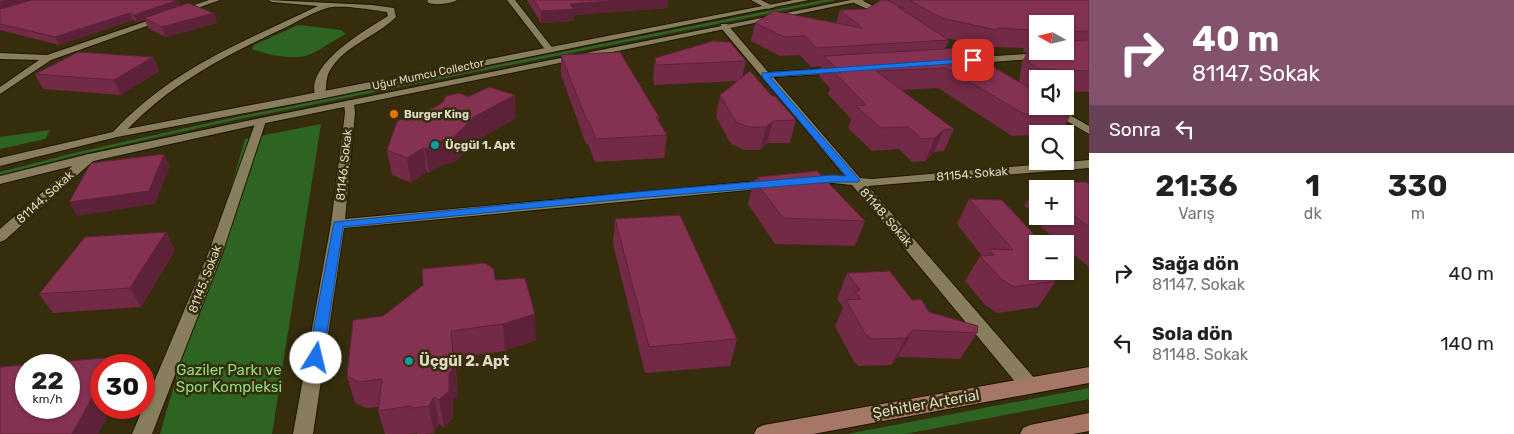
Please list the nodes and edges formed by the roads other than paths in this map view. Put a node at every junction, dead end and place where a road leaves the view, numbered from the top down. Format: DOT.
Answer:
graph roads {
  1 [pos="216,0"];
  2 [pos="272,0"];
  3 [pos="453,0"];
  4 [pos="511,0"];
  5 [pos="755,0"];
  6 [pos="805,0"];
  7 [pos="859,1"];
  8 [pos="431,2"];
  9 [pos="327,5"];
  10 [pos="771,7"];
  11 [pos="900,22"];
  12 [pos="724,26"];
  13 [pos="550,50"];
  14 [pos="0,56"];
  15 [pos="1029,56"];
  16 [pos="48,58"];
  17 [pos="851,69"];
  18 [pos="980,69"];
  19 [pos="765,75"];
  20 [pos="0,91"];
  21 [pos="320,96"];
  22 [pos="349,103"];
  23 [pos="1061,115"];
  24 [pos="261,121"];
  25 [pos="1089,131"];
  26 [pos="117,134"];
  27 [pos="89,158"];
  28 [pos="0,162"];
  29 [pos="1089,164"];
  30 [pos="0,180"];
  31 [pos="854,180"];
  32 [pos="338,224"];
  33 [pos="0,237"];
  34 [pos="1089,375"];
  35 [pos="1029,385"];
  36 [pos="1089,422"];
  37 [pos="142,434"];
  38 [pos="303,434"];
  39 [pos="764,434"];
  40 [pos="1030,434"];
  1 -- 16 [label="street"];
  2 -- 9 [label="street"];
  3 -- 8 [label="street"];
  4 -- 13 [label="street"];
  5 -- 10 [label="street"];
  6 -- 10 [label="street, Uğur Mumcu Collector"];
  7 -- 11 [label="street"];
  7 -- 12 [label="street, Uğur Mumcu Collector"];
  9 -- 21 [label="street"];
  9 -- 26 [label="street"];
  10 -- 13 [label="street, Uğur Mumcu Collector"];
  12 -- 19 [label="street, 81148. Sokak"];
  12 -- 22 [label="street, Uğur Mumcu Collector"];
  13 -- 21 [label="street, Uğur Mumcu Collector"];
  14 -- 16 [label="street"];
  15 -- 18 [label="street"];
  16 -- 20 [label="street"];
  17 -- 19 [label="street"];
  19 -- 31 [label="street, 81148. Sokak"];
  21 -- 26 [label="street, Uğur Mumcu Collector"];
  22 -- 24 [label="street, Uğur Mumcu Collector"];
  22 -- 32 [label="street, 81146. Sokak"];
  23 -- 25 [label="street"];
  24 -- 27 [label="street, Uğur Mumcu Collector"];
  24 -- 37 [label="street, 81145. Sokak"];
  26 -- 28 [label="street, Uğur Mumcu Collector"];
  27 -- 30 [label="street, Uğur Mumcu Collector"];
  27 -- 33 [label="street, 81144. Sokak"];
  29 -- 31 [label="street, 81154. Sokak"];
  31 -- 32 [label="street, 81154. Sokak"];
  31 -- 35 [label="street, 81148. Sokak"];
  32 -- 38 [label="street, 81146. Sokak"];
  34 -- 35 [label="main road, Şehitler Arterial"];
  35 -- 39 [label="main road, Şehitler Arterial"];
  36 -- 40 [label="main road"];
}
